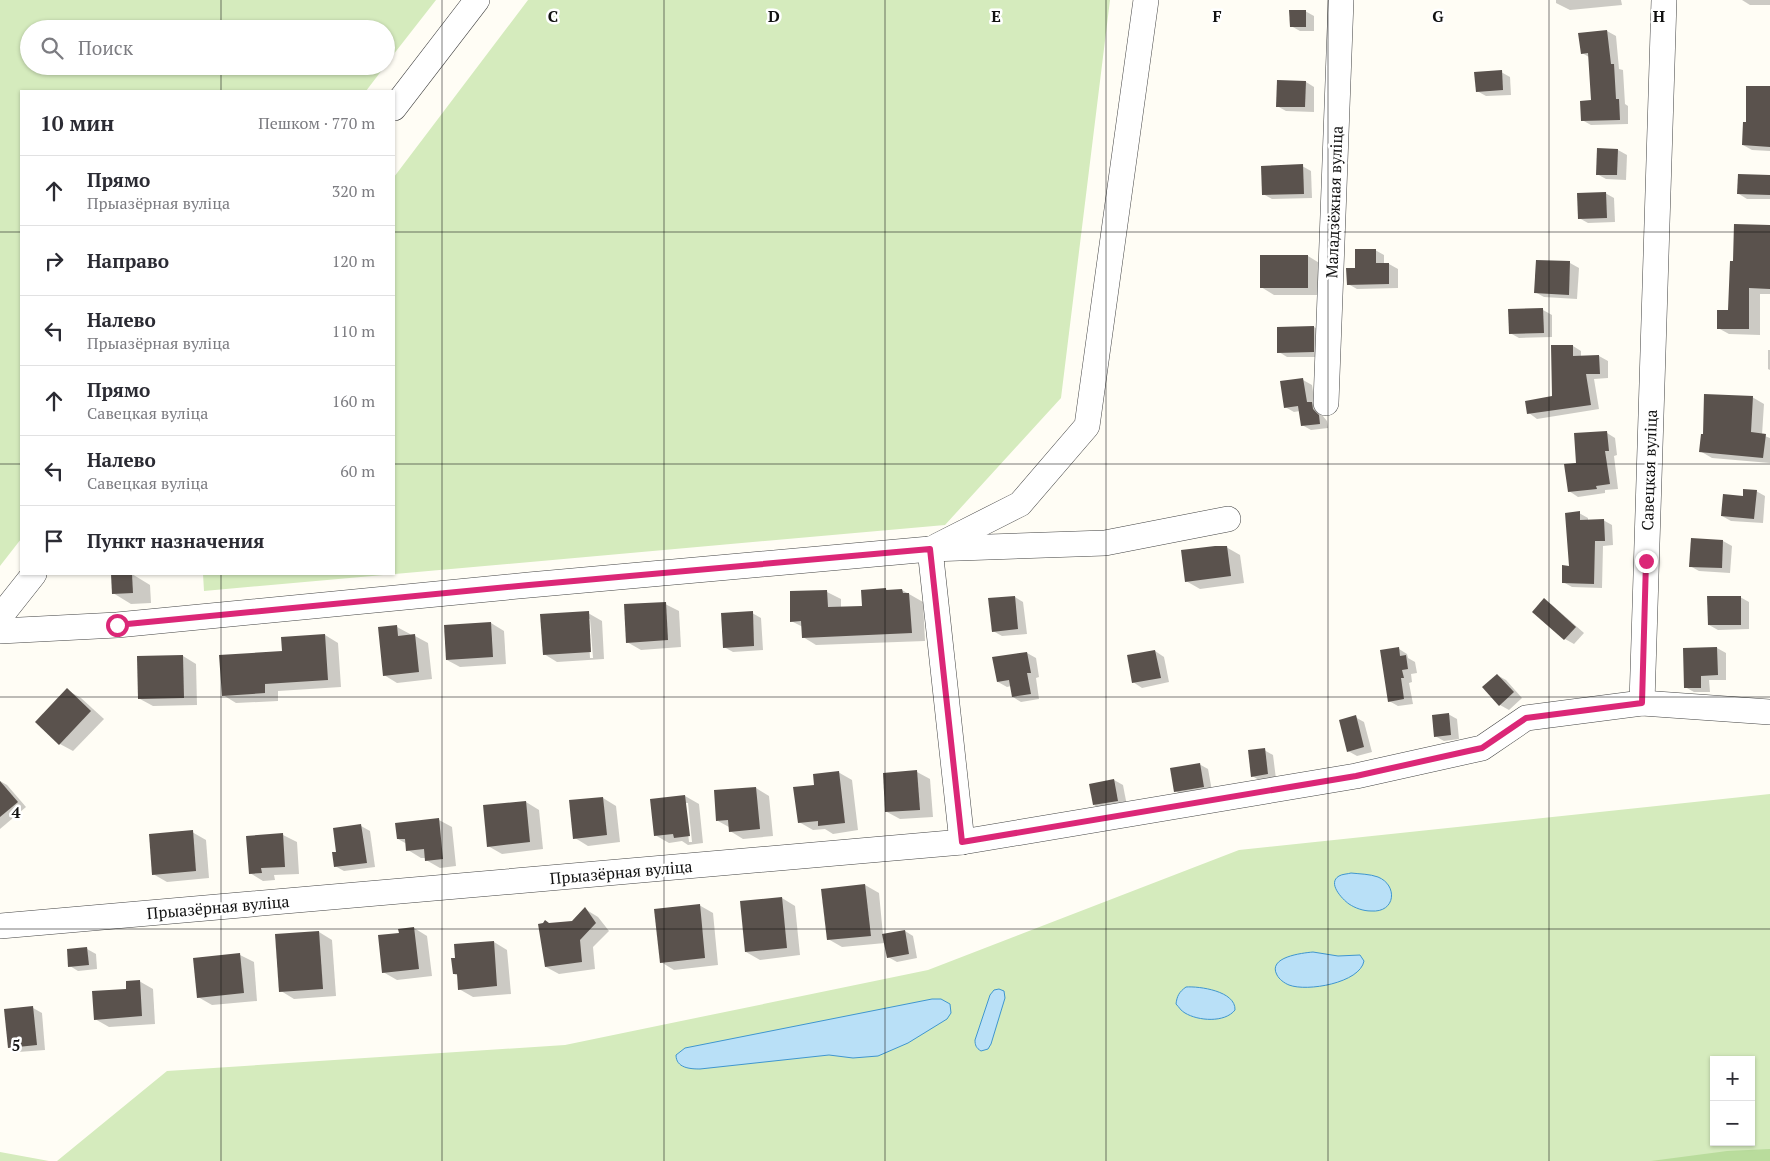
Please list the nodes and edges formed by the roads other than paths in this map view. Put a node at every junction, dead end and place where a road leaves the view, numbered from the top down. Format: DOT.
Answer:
graph roads {
  1 [pos="477,0"];
  2 [pos="1146,0"];
  3 [pos="1341,0"];
  4 [pos="1664,0"];
  5 [pos="395,107"];
  6 [pos="1326,404"];
  7 [pos="1228,519"];
  8 [pos="930,549"];
  9 [pos="33,575"];
  10 [pos="0,617"];
  11 [pos="0,631"];
  12 [pos="1642,703"];
  13 [pos="1770,712"];
  14 [pos="962,842"];
  15 [pos="0,926"];
  1 -- 5 [label="street"];
  2 -- 8 [label="street"];
  3 -- 6 [label="street, Маладзёжная вуліца"];
  4 -- 12 [label="street, Савецкая вуліца"];
  7 -- 8 [label="street"];
  8 -- 11 [label="street"];
  8 -- 14 [label="street"];
  9 -- 10 [label="street"];
  12 -- 13 [label="street"];
  12 -- 14 [label="street, Прыазёрная вуліца"];
  14 -- 15 [label="street, Прыазёрная вуліца"];
}
